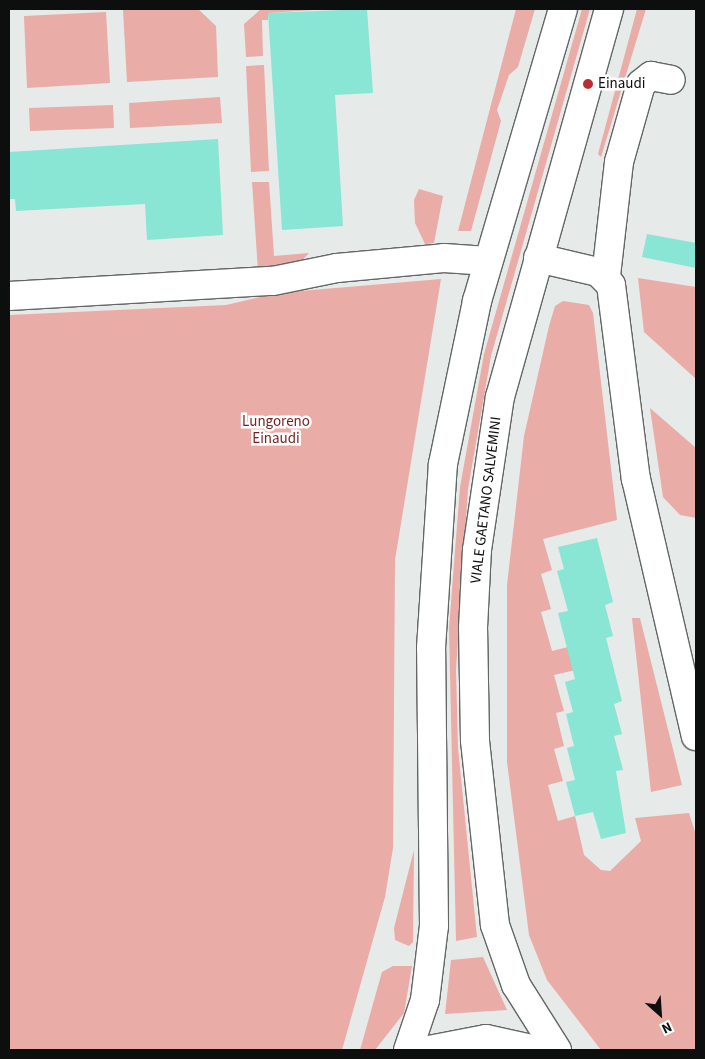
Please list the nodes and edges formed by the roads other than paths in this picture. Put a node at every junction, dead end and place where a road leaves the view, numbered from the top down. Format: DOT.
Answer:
graph roads {
  1 [pos="563,9"];
  2 [pos="609,9"];
  3 [pos="671,80"];
  4 [pos="538,258"];
  5 [pos="488,261"];
  6 [pos="606,276"];
  7 [pos="9,296"];
  8 [pos="696,736"];
  9 [pos="408,1050"];
  10 [pos="429,1050"];
  11 [pos="536,1050"];
  12 [pos="557,1050"];
  1 -- 5 [label="main road"];
  2 -- 4 [label="main road, VIALE GAETANO SALVEMINI"];
  3 -- 6 [label="main road"];
  4 -- 6 [label="main road"];
  4 -- 12 [label="main road, VIALE GAETANO SALVEMINI"];
  5 -- 7 [label="main road"];
  5 -- 9 [label="main road"];
  6 -- 8 [label="main road"];
  10 -- 11 [label="main road"];
}
